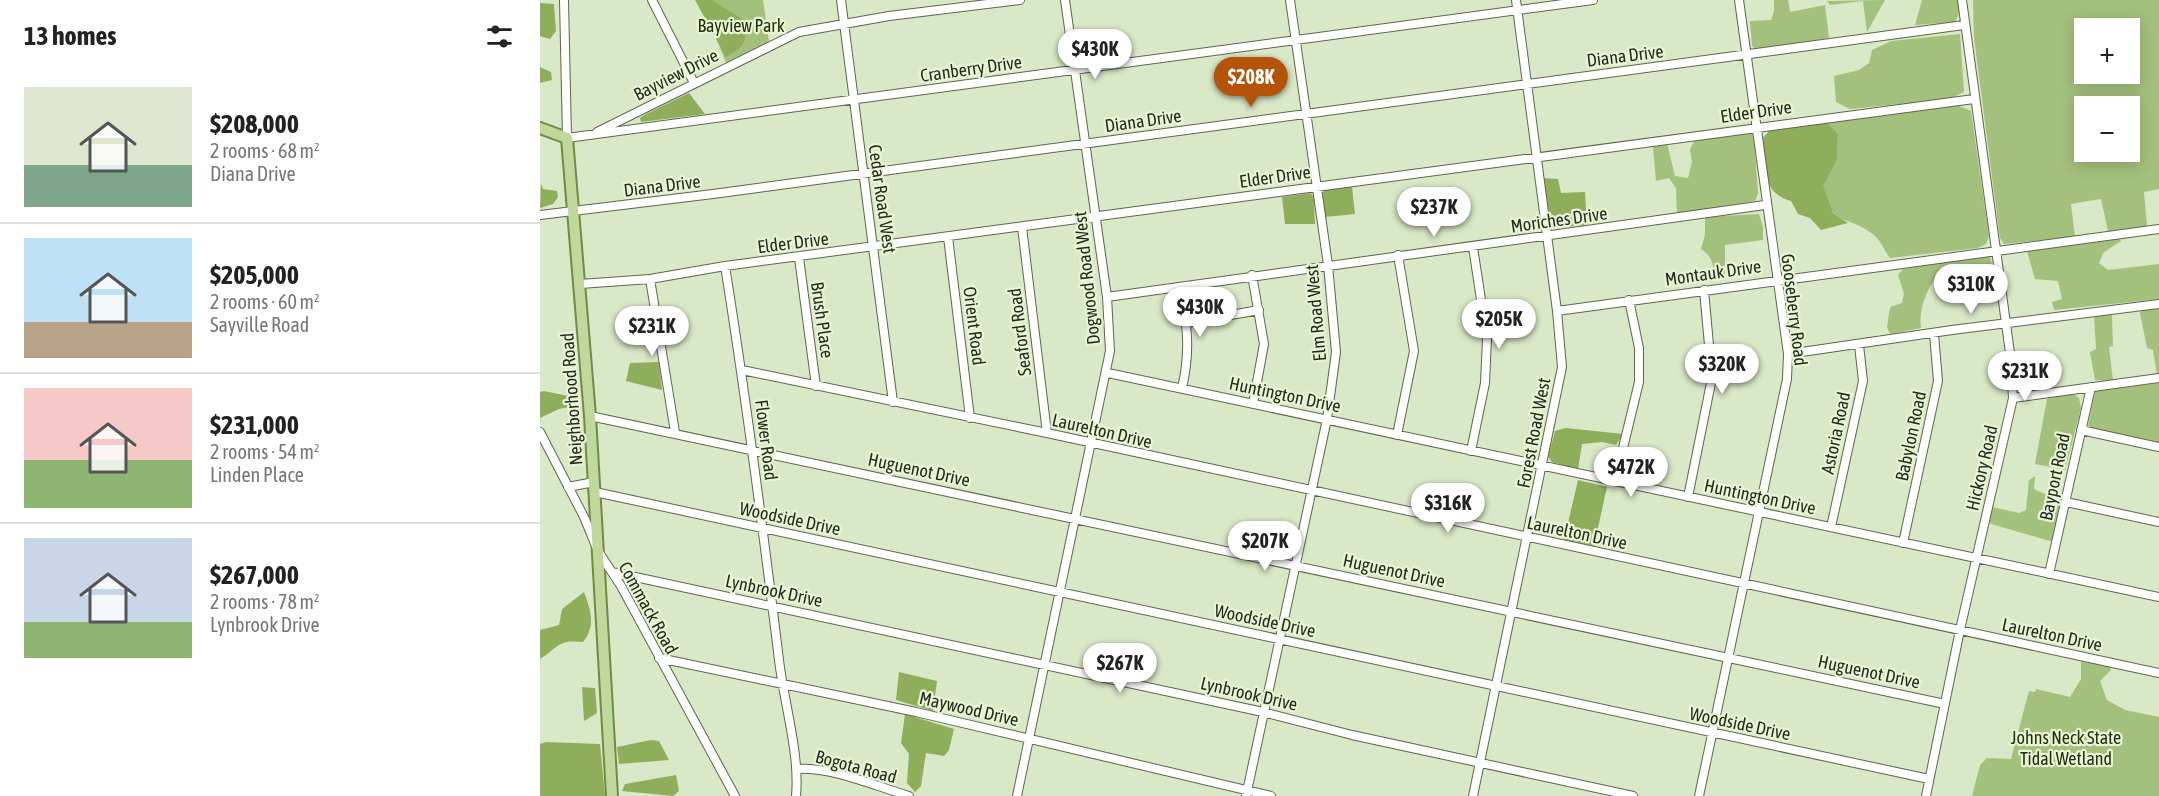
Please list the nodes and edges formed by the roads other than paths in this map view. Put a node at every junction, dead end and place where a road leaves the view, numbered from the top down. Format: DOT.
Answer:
graph roads {
  1 [pos="564,0"];
  2 [pos="652,0"];
  3 [pos="841,0"];
  4 [pos="1020,0"];
  5 [pos="1065,0"];
  6 [pos="1290,0"];
  7 [pos="1516,0"];
  8 [pos="1593,0"];
  9 [pos="1738,0"];
  10 [pos="1962,0"];
  11 [pos="1517,10"];
  12 [pos="844,24"];
  13 [pos="1964,25"];
  14 [pos="1295,40"];
  15 [pos="1746,56"];
  16 [pos="1076,70"];
  17 [pos="694,83"];
  18 [pos="1526,84"];
  19 [pos="1974,99"];
  20 [pos="853,100"];
  21 [pos="1305,114"];
  22 [pos="1756,127"];
  23 [pos="540,128"];
  24 [pos="593,134"];
  25 [pos="567,138"];
  26 [pos="1086,144"];
  27 [pos="1538,157"];
  28 [pos="863,173"];
  29 [pos="1316,187"];
  30 [pos="1765,205"];
  31 [pos="574,212"];
  32 [pos="540,215"];
  33 [pos="1095,218"];
  34 [pos="1022,227"];
  35 [pos="2159,229"];
  36 [pos="948,237"];
  37 [pos="1547,237"];
  38 [pos="874,247"];
  39 [pos="1473,247"];
  40 [pos="1996,249"];
  41 [pos="1398,255"];
  42 [pos="799,258"];
  43 [pos="1328,265"];
  44 [pos="725,266"];
  45 [pos="1252,275"];
  46 [pos="650,279"];
  47 [pos="1776,279"];
  48 [pos="580,284"];
  49 [pos="1180,287"];
  50 [pos="1704,290"];
  51 [pos="1107,297"];
  52 [pos="1629,300"];
  53 [pos="2159,304"];
  54 [pos="1259,310"];
  55 [pos="1557,310"];
  56 [pos="1186,323"];
  57 [pos="2006,324"];
  58 [pos="1934,334"];
  59 [pos="1859,345"];
  60 [pos="1788,354"];
  61 [pos="742,370"];
  62 [pos="1108,373"];
  63 [pos="2159,378"];
  64 [pos="816,386"];
  65 [pos="2091,387"];
  66 [pos="1182,388"];
  67 [pos="2013,398"];
  68 [pos="893,402"];
  69 [pos="1254,404"];
  70 [pos="590,416"];
  71 [pos="970,418"];
  72 [pos="1327,419"];
  73 [pos="2081,430"];
  74 [pos="540,432"];
  75 [pos="675,432"];
  76 [pos="1047,434"];
  77 [pos="1397,435"];
  78 [pos="1092,444"];
  79 [pos="2159,447"];
  80 [pos="751,449"];
  81 [pos="1471,451"];
  82 [pos="1543,466"];
  83 [pos="1615,481"];
  84 [pos="568,487"];
  85 [pos="594,487"];
  86 [pos="1311,491"];
  87 [pos="1688,497"];
  88 [pos="2066,502"];
  89 [pos="1760,512"];
  90 [pos="1076,518"];
  91 [pos="2159,522"];
  92 [pos="1832,527"];
  93 [pos="762,529"];
  94 [pos="1528,538"];
  95 [pos="1903,543"];
  96 [pos="598,552"];
  97 [pos="1976,559"];
  98 [pos="1296,565"];
  99 [pos="612,572"];
  100 [pos="2049,574"];
  101 [pos="1745,583"];
  102 [pos="1061,593"];
  103 [pos="2159,597"];
  104 [pos="773,606"];
  105 [pos="1512,612"];
  106 [pos="1960,630"];
  107 [pos="1280,639"];
  108 [pos="658,658"];
  109 [pos="1729,658"];
  110 [pos="1046,665"];
  111 [pos="2159,673"];
  112 [pos="782,685"];
  113 [pos="1496,686"];
  114 [pos="1945,704"];
  115 [pos="1263,712"];
  116 [pos="1713,733"];
  117 [pos="1030,738"];
  118 [pos="1479,763"];
  119 [pos="796,769"];
  120 [pos="1929,779"];
  121 [pos="1247,794"];
  122 [pos="612,796"];
  123 [pos="735,796"];
  124 [pos="796,796"];
  125 [pos="909,796"];
  126 [pos="1017,796"];
  127 [pos="1270,796"];
  128 [pos="1473,796"];
  129 [pos="1633,796"];
  130 [pos="1700,796"];
  131 [pos="1926,796"];
  1 -- 25 [label="street, Neighborhood Road"];
  2 -- 17 [label="street"];
  3 -- 12 [label="street, Cedar Road West"];
  4 -- 12 [label="street, Bayview Drive"];
  5 -- 16 [label="street, Dogwood Road West"];
  6 -- 14 [label="street, Elm Road West"];
  7 -- 11 [label="street, Forest Road West"];
  8 -- 11 [label="street, Cranberry Drive"];
  9 -- 15 [label="street, Gooseberry Road"];
  10 -- 13 [label="street, Hickory Road"];
  11 -- 14 [label="street, Cranberry Drive"];
  11 -- 18 [label="street, Forest Road West"];
  12 -- 17 [label="street, Bayview Drive"];
  12 -- 20 [label="street, Cedar Road West"];
  13 -- 15 [label="street, Diana Drive"];
  13 -- 19 [label="street, Hickory Road"];
  14 -- 16 [label="street, Cranberry Drive"];
  14 -- 21 [label="street, Elm Road West"];
  15 -- 18 [label="street, Diana Drive"];
  15 -- 22 [label="street, Gooseberry Road"];
  16 -- 20 [label="street, Cranberry Drive"];
  16 -- 26 [label="street, Dogwood Road West"];
  17 -- 24 [label="street, Bayview Drive"];
  18 -- 21 [label="street, Diana Drive"];
  18 -- 27 [label="street, Forest Road West"];
  19 -- 22 [label="street, Elder Drive"];
  19 -- 40 [label="street, Hickory Road"];
  20 -- 24 [label="street, Cranberry Drive"];
  20 -- 28 [label="street, Cedar Road West"];
  21 -- 26 [label="street, Diana Drive"];
  21 -- 29 [label="street, Elm Road West"];
  22 -- 27 [label="street, Elder Drive"];
  22 -- 30 [label="street, Gooseberry Road"];
  23 -- 25 [label="main road"];
  24 -- 25 [label="street, Cranberry Drive"];
  25 -- 31 [label="main road, Neighborhood Road"];
  26 -- 28 [label="street, Diana Drive"];
  26 -- 33 [label="street, Dogwood Road West"];
  27 -- 29 [label="street, Elder Drive"];
  27 -- 37 [label="street, Forest Road West"];
  28 -- 31 [label="street, Diana Drive"];
  28 -- 38 [label="street, Cedar Road West"];
  29 -- 33 [label="street, Elder Drive"];
  29 -- 43 [label="street, Elm Road West"];
  30 -- 37 [label="street, Moriches Drive"];
  30 -- 47 [label="street, Gooseberry Road"];
  31 -- 32 [label="street, Diana Drive"];
  31 -- 48 [label="main road, Neighborhood Road"];
  33 -- 34 [label="street, Elder Drive"];
  33 -- 51 [label="street, Dogwood Road West"];
  34 -- 36 [label="street, Elder Drive"];
  34 -- 76 [label="street, Seaford Road"];
  35 -- 40 [label="street, Montauk Drive"];
  36 -- 38 [label="street, Elder Drive"];
  36 -- 71 [label="street, Orient Road"];
  37 -- 39 [label="street, Moriches Drive"];
  37 -- 55 [label="street, Forest Road West"];
  38 -- 42 [label="street, Elder Drive"];
  38 -- 68 [label="street, Cedar Road West"];
  39 -- 41 [label="street, Moriches Drive"];
  39 -- 81 [label="street"];
  40 -- 47 [label="street, Montauk Drive"];
  40 -- 57 [label="street, Hickory Road"];
  41 -- 43 [label="street, Moriches Drive"];
  41 -- 77 [label="street"];
  42 -- 44 [label="street, Elder Drive"];
  42 -- 64 [label="street, Brush Place"];
  43 -- 45 [label="street, Moriches Drive"];
  43 -- 72 [label="street, Elm Road West"];
  44 -- 46 [label="street, Elder Drive"];
  44 -- 61 [label="street, Flower Road"];
  45 -- 49 [label="street, Moriches Drive"];
  45 -- 54 [label="street"];
  46 -- 48 [label="street, Elder Drive"];
  46 -- 75 [label="street"];
  47 -- 50 [label="street, Montauk Drive"];
  47 -- 60 [label="street, Gooseberry Road"];
  48 -- 70 [label="main road, Neighborhood Road"];
  49 -- 51 [label="street, Moriches Drive"];
  49 -- 56 [label="street"];
  50 -- 52 [label="street, Montauk Drive"];
  50 -- 87 [label="street"];
  51 -- 62 [label="street, Dogwood Road West"];
  52 -- 55 [label="street, Montauk Drive"];
  52 -- 83 [label="street"];
  53 -- 57 [label="street"];
  54 -- 56 [label="street"];
  54 -- 69 [label="street"];
  55 -- 82 [label="street, Forest Road West"];
  56 -- 66 [label="street"];
  57 -- 58 [label="street"];
  57 -- 67 [label="street, Hickory Road"];
  58 -- 59 [label="street"];
  58 -- 95 [label="street, Babylon Road"];
  59 -- 60 [label="street"];
  59 -- 92 [label="street, Astoria Road"];
  60 -- 89 [label="street, Gooseberry Road"];
  61 -- 64 [label="street, Laurelton Drive"];
  61 -- 80 [label="street, Flower Road"];
  62 -- 66 [label="street, Huntington Drive"];
  62 -- 78 [label="street, Dogwood Road West"];
  63 -- 65 [label="street"];
  64 -- 68 [label="street, Laurelton Drive"];
  65 -- 67 [label="street"];
  65 -- 73 [label="street, Bayport Road"];
  66 -- 69 [label="street, Huntington Drive"];
  67 -- 97 [label="street, Hickory Road"];
  68 -- 71 [label="street, Laurelton Drive"];
  69 -- 72 [label="street, Huntington Drive"];
  70 -- 75 [label="street, Huguenot Drive"];
  70 -- 85 [label="main road, Neighborhood Road"];
  71 -- 76 [label="street, Laurelton Drive"];
  72 -- 77 [label="street, Huntington Drive"];
  72 -- 86 [label="street, Elm Road West"];
  73 -- 79 [label="street"];
  73 -- 88 [label="street, Bayport Road"];
  74 -- 84 [label="street, Commack Road"];
  75 -- 80 [label="street, Huguenot Drive"];
  76 -- 78 [label="street, Laurelton Drive"];
  77 -- 81 [label="street, Huntington Drive"];
  78 -- 86 [label="street, Laurelton Drive"];
  78 -- 90 [label="street, Dogwood Road West"];
  80 -- 90 [label="street, Huguenot Drive"];
  80 -- 93 [label="street, Flower Road"];
  81 -- 82 [label="street, Huntington Drive"];
  82 -- 83 [label="street, Huntington Drive"];
  82 -- 94 [label="street, Forest Road West"];
  83 -- 87 [label="street, Huntington Drive"];
  84 -- 85 [label="street"];
  84 -- 96 [label="street, Commack Road"];
  85 -- 93 [label="street, Woodside Drive"];
  85 -- 96 [label="main road, Neighborhood Road"];
  86 -- 94 [label="street, Laurelton Drive"];
  86 -- 98 [label="street, Elm Road West"];
  87 -- 89 [label="street, Huntington Drive"];
  88 -- 91 [label="street"];
  88 -- 100 [label="street, Bayport Road"];
  89 -- 92 [label="street, Huntington Drive"];
  89 -- 101 [label="street, Gooseberry Road"];
  90 -- 98 [label="street, Huguenot Drive"];
  90 -- 102 [label="street, Dogwood Road West"];
  92 -- 95 [label="street, Huntington Drive"];
  93 -- 102 [label="street, Woodside Drive"];
  93 -- 104 [label="street, Flower Road"];
  94 -- 101 [label="street, Laurelton Drive"];
  94 -- 105 [label="street, Forest Road West"];
  95 -- 97 [label="street, Huntington Drive"];
  96 -- 99 [label="street, Commack Road"];
  96 -- 122 [label="main road, Neighborhood Road"];
  97 -- 100 [label="street, Huntington Drive"];
  97 -- 106 [label="street, Hickory Road"];
  98 -- 105 [label="street, Huguenot Drive"];
  98 -- 107 [label="street, Elm Road West"];
  99 -- 104 [label="street, Lynbrook Drive"];
  99 -- 108 [label="street, Commack Road"];
  100 -- 103 [label="street, Huntington Drive"];
  101 -- 106 [label="street, Laurelton Drive"];
  101 -- 109 [label="street, Gooseberry Road"];
  102 -- 107 [label="street, Woodside Drive"];
  102 -- 110 [label="street, Dogwood Road West"];
  104 -- 110 [label="street, Lynbrook Drive"];
  104 -- 112 [label="street, Flower Road"];
  105 -- 109 [label="street, Huguenot Drive"];
  105 -- 113 [label="street, Forest Road West"];
  106 -- 111 [label="street, Laurelton Drive"];
  106 -- 114 [label="street, Hickory Road"];
  107 -- 113 [label="street, Woodside Drive"];
  107 -- 115 [label="street, Elm Road West"];
  108 -- 112 [label="street, Maywood Drive"];
  108 -- 123 [label="street, Commack Road"];
  109 -- 114 [label="street, Huguenot Drive"];
  109 -- 116 [label="street, Gooseberry Road"];
  110 -- 115 [label="street, Lynbrook Drive"];
  110 -- 117 [label="street, Dogwood Road West"];
  112 -- 117 [label="street, Maywood Drive"];
  112 -- 119 [label="street, Flower Road"];
  113 -- 116 [label="street, Woodside Drive"];
  113 -- 118 [label="street, Forest Road West"];
  114 -- 120 [label="street, Hickory Road"];
  115 -- 118 [label="street, Lynbrook Drive"];
  115 -- 121 [label="street, Elm Road West"];
  116 -- 120 [label="street, Woodside Drive"];
  116 -- 130 [label="street, Gooseberry Road"];
  117 -- 121 [label="street, Maywood Drive"];
  117 -- 126 [label="street, Dogwood Road West"];
  118 -- 128 [label="street, Forest Road West"];
  118 -- 129 [label="street, Lynbrook Drive"];
  119 -- 124 [label="street, Flower Road"];
  119 -- 125 [label="street, Bogota Road"];
  120 -- 131 [label="street, Hickory Road"];
  121 -- 127 [label="street, Maywood Drive"];
}
